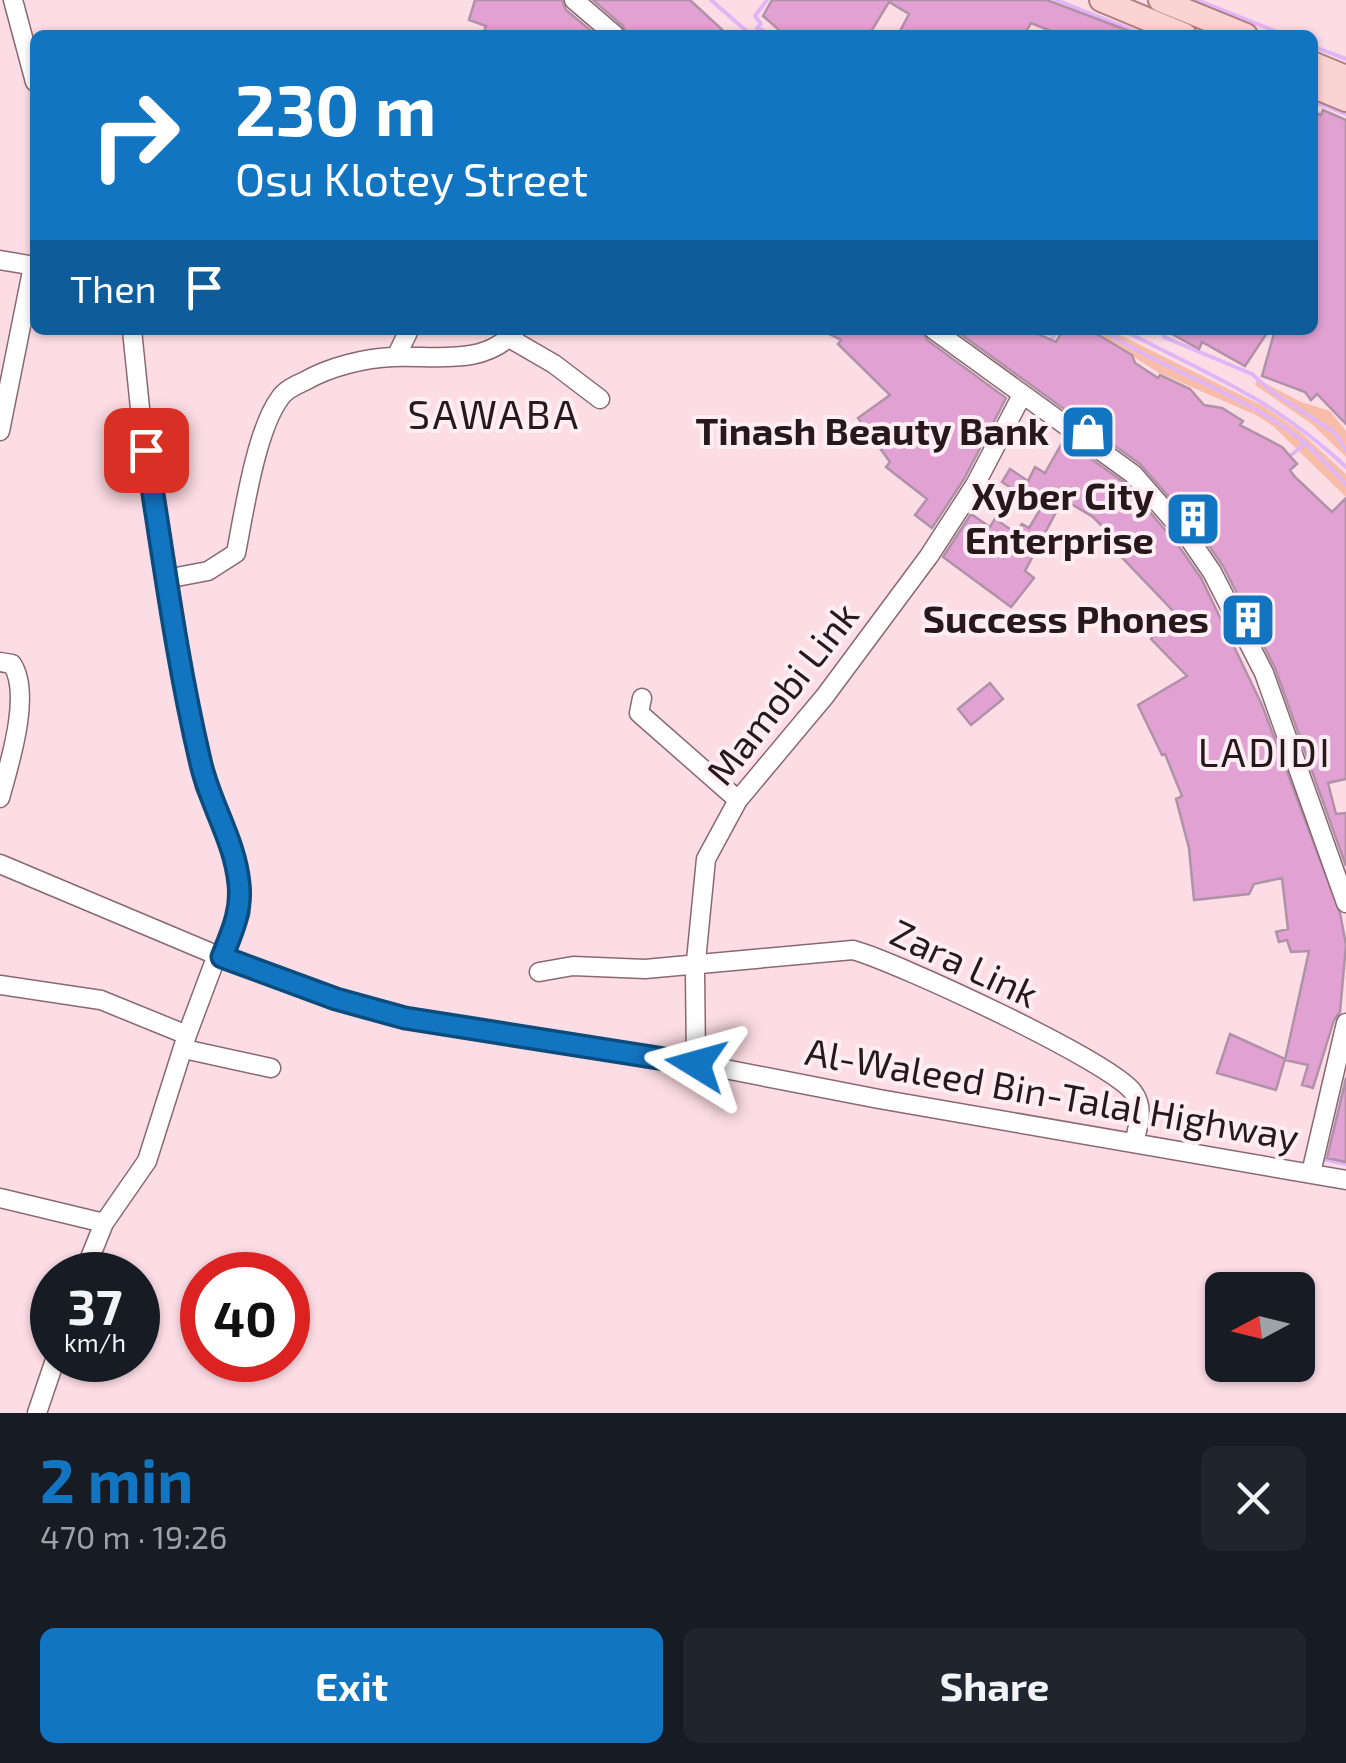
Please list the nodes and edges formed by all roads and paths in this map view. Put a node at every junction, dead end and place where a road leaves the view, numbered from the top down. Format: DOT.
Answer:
graph roads {
  1 [pos="12,0"];
  2 [pos="574,0"];
  3 [pos="1100,0"];
  4 [pos="1160,0"];
  5 [pos="595,18"];
  6 [pos="585,30"];
  7 [pos="609,30"];
  8 [pos="1173,30"];
  9 [pos="1234,30"];
  10 [pos="30,64"];
  11 [pos="1318,65"];
  12 [pos="1346,76"];
  13 [pos="1318,88"];
  14 [pos="1346,100"];
  15 [pos="0,260"];
  16 [pos="30,265"];
  17 [pos="30,285"];
  18 [pos="133,335"];
  19 [pos="407,335"];
  20 [pos="510,335"];
  21 [pos="513,335"];
  22 [pos="940,335"];
  23 [pos="396,356"];
  24 [pos="1021,397"];
  25 [pos="600,399"];
  26 [pos="0,431"];
  27 [pos="166,579"];
  28 [pos="0,662"];
  29 [pos="642,698"];
  30 [pos="0,798"];
  31 [pos="738,800"];
  32 [pos="0,864"];
  33 [pos="1346,903"];
  34 [pos="219,956"];
  35 [pos="697,963"];
  36 [pos="538,972"];
  37 [pos="0,985"];
  38 [pos="1346,1023"];
  39 [pos="185,1042"];
  40 [pos="696,1064"];
  41 [pos="270,1068"];
  42 [pos="1134,1143"];
  43 [pos="1311,1174"];
  44 [pos="1346,1180"];
  45 [pos="0,1198"];
  46 [pos="104,1223"];
  47 [pos="92,1252"];
  48 [pos="48,1382"];
  49 [pos="37,1413"];
  1 -- 10 [label="street"];
  2 -- 5 [label="street"];
  3 -- 8 [label="main road"];
  4 -- 9 [label="main road"];
  5 -- 6 [label="street"];
  5 -- 7 [label="street"];
  11 -- 12 [label="main road"];
  13 -- 14 [label="main road"];
  15 -- 16 [label="street"];
  17 -- 26 [label="street"];
  18 -- 27 [label="street"];
  19 -- 23 [label="street"];
  20 -- 23 [label="street"];
  21 -- 25 [label="street"];
  22 -- 24 [label="street"];
  23 -- 27 [label="street"];
  24 -- 31 [label="street, Mamobi Link"];
  24 -- 33 [label="street"];
  27 -- 34 [label="street"];
  28 -- 30 [label="street"];
  29 -- 31 [label="street"];
  31 -- 35 [label="street, Mamobi Link"];
  32 -- 34 [label="street, Al-Waleed Bin-Talal Highway"];
  34 -- 39 [label="street"];
  34 -- 40 [label="street, Al-Waleed Bin-Talal Highway"];
  35 -- 36 [label="street, Zara Link"];
  35 -- 40 [label="street, Mamobi Link"];
  35 -- 42 [label="street, Zara Link"];
  37 -- 39 [label="street"];
  38 -- 43 [label="street"];
  39 -- 41 [label="street"];
  39 -- 46 [label="street"];
  40 -- 42 [label="street, Al-Waleed Bin-Talal Highway"];
  42 -- 43 [label="street, Al-Waleed Bin-Talal Highway"];
  43 -- 44 [label="street, Al-Waleed Bin-Talal Highway"];
  45 -- 46 [label="street"];
  46 -- 47 [label="street"];
  48 -- 49 [label="street"];
}
